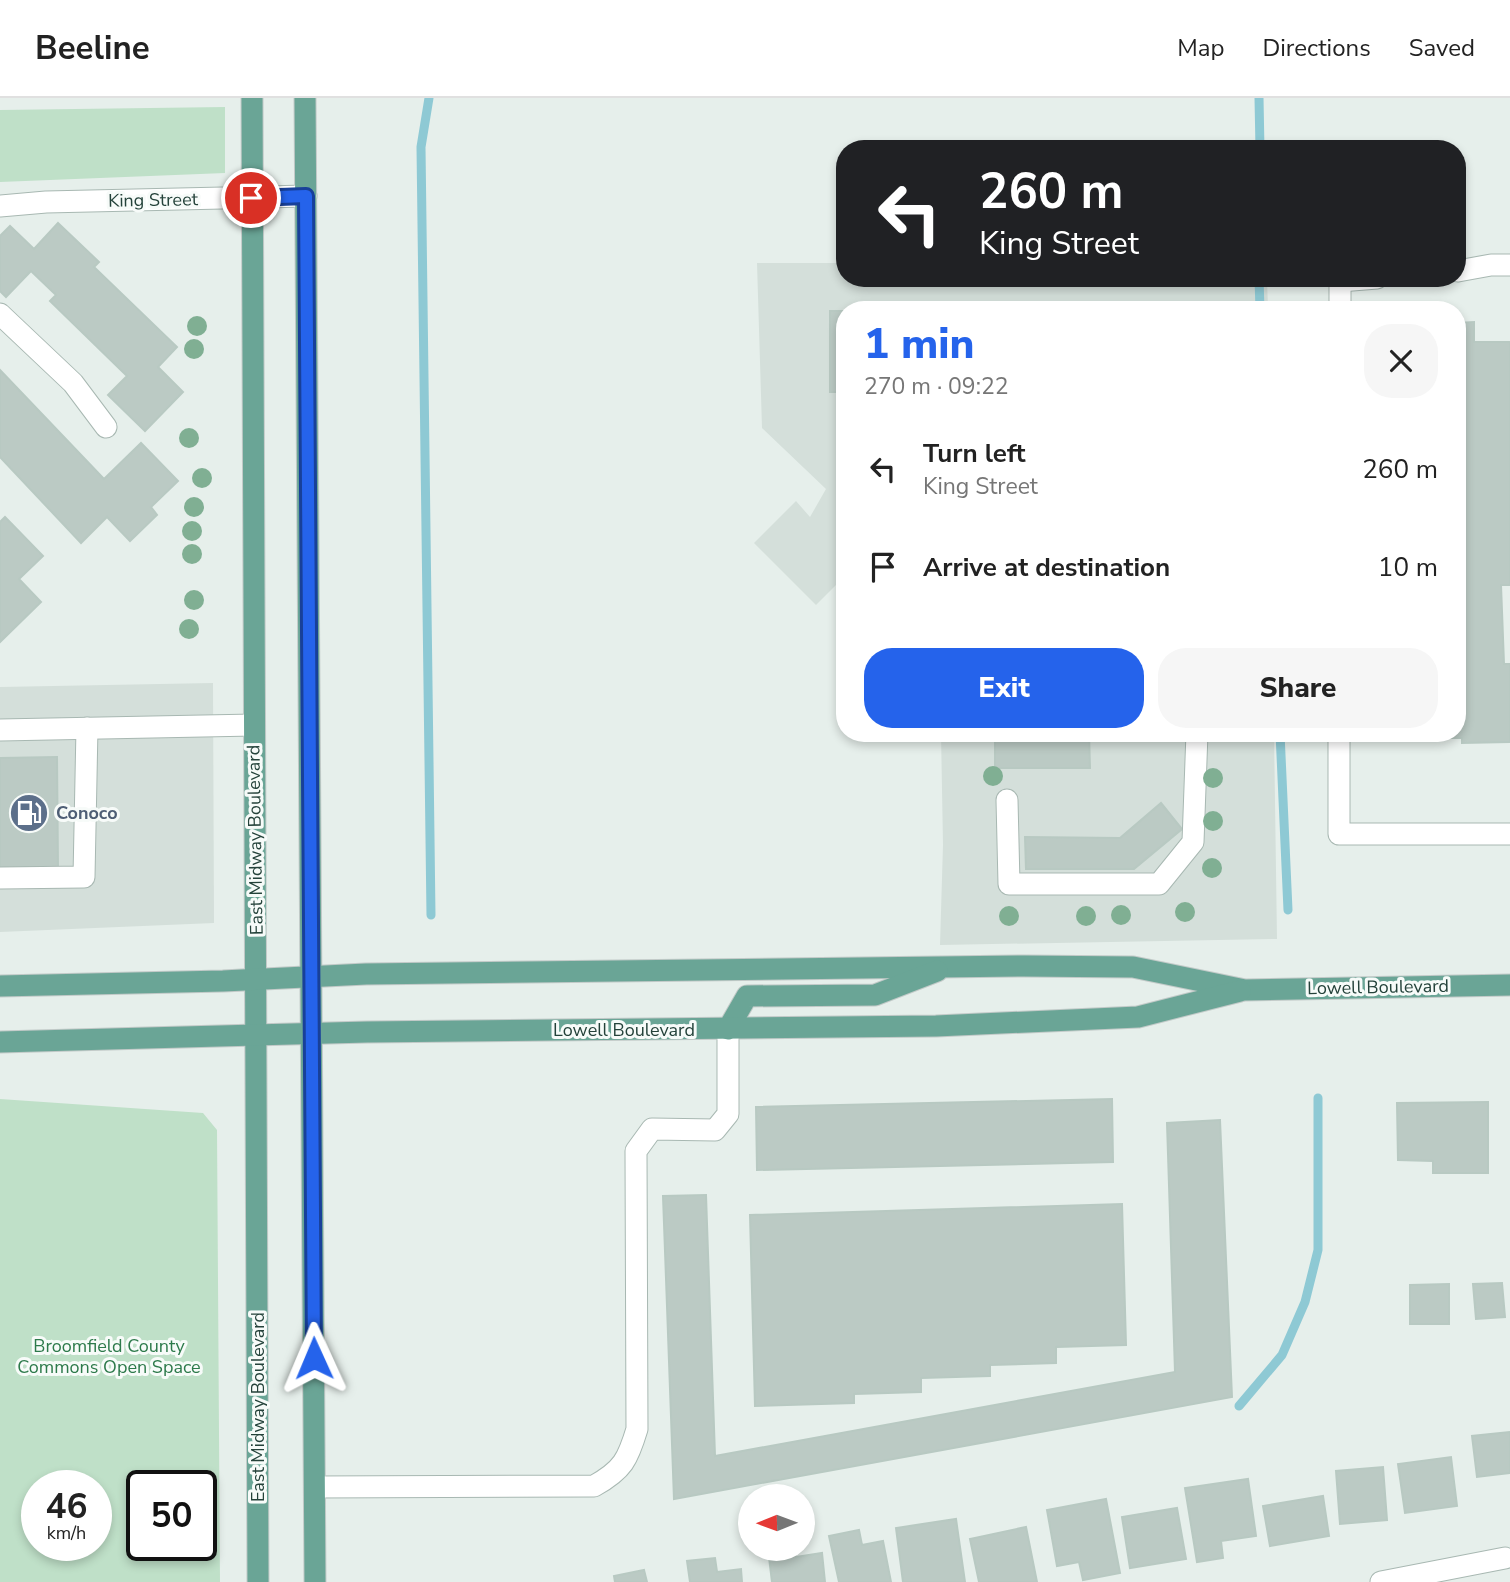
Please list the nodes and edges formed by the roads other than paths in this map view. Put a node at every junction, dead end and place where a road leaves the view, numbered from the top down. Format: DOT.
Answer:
graph roads {
  1 [pos="252,98"];
  2 [pos="305,98"];
  3 [pos="306,196"];
  4 [pos="251,198"];
  5 [pos="0,206"];
  6 [pos="1510,265"];
  7 [pos="1466,270"];
  8 [pos="0,314"];
  9 [pos="106,427"];
  10 [pos="254,725"];
  11 [pos="87,728"];
  12 [pos="0,730"];
  13 [pos="1197,742"];
  14 [pos="1339,742"];
  15 [pos="1007,800"];
  16 [pos="1510,834"];
  17 [pos="0,878"];
  18 [pos="949,966"];
  19 [pos="311,975"];
  20 [pos="257,979"];
  21 [pos="1510,985"];
  22 [pos="0,986"];
  23 [pos="1245,990"];
  24 [pos="728,1029"];
  25 [pos="311,1033"];
  26 [pos="257,1036"];
  27 [pos="0,1042"];
  28 [pos="315,1487"];
  29 [pos="1505,1559"];
  30 [pos="1406,1580"];
  31 [pos="258,1582"];
  32 [pos="315,1582"];
  33 [pos="1381,1582"];
  1 -- 4 [label="main road, East Midway Boulevard"];
  2 -- 3 [label="main road"];
  3 -- 4 [label="street, King Street"];
  3 -- 19 [label="main road"];
  4 -- 5 [label="street, King Street"];
  4 -- 10 [label="main road, East Midway Boulevard"];
  6 -- 7 [label="street"];
  8 -- 9 [label="street"];
  10 -- 11 [label="street"];
  10 -- 20 [label="main road, East Midway Boulevard"];
  11 -- 12 [label="street"];
  11 -- 17 [label="street"];
  13 -- 15 [label="street"];
  14 -- 16 [label="street"];
  18 -- 19 [label="main road, Lowell Boulevard"];
  18 -- 23 [label="main road, Lowell Boulevard"];
  18 -- 24 [label="main road"];
  19 -- 20 [label="main road, Lowell Boulevard"];
  19 -- 25 [label="main road"];
  20 -- 22 [label="main road, Lowell Boulevard"];
  20 -- 26 [label="main road, East Midway Boulevard"];
  21 -- 23 [label="main road, Lowell Boulevard"];
  23 -- 24 [label="main road, Lowell Boulevard"];
  24 -- 25 [label="main road, Lowell Boulevard"];
  24 -- 28 [label="street"];
  25 -- 26 [label="main road, Lowell Boulevard"];
  25 -- 28 [label="main road"];
  26 -- 27 [label="main road, Lowell Boulevard"];
  26 -- 31 [label="main road, East Midway Boulevard"];
  28 -- 32 [label="main road"];
  29 -- 30 [label="street"];
  30 -- 33 [label="street"];
}
